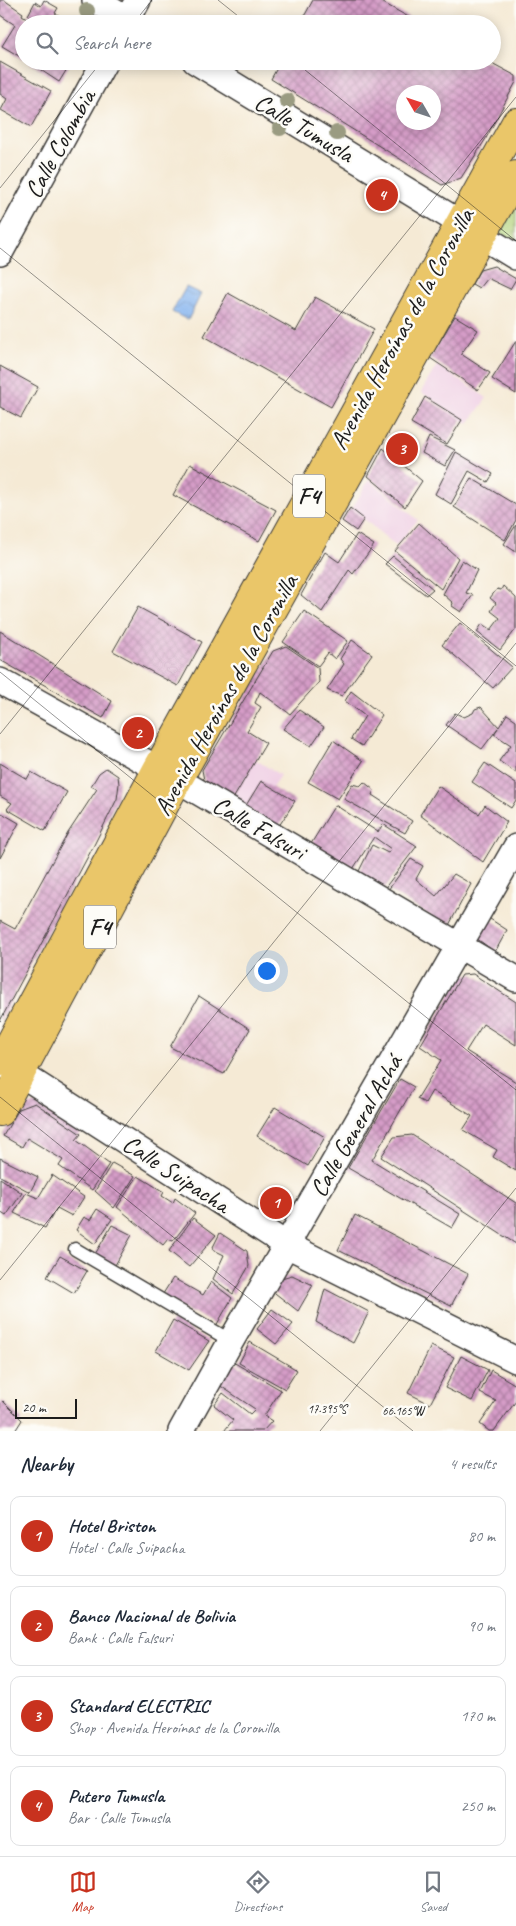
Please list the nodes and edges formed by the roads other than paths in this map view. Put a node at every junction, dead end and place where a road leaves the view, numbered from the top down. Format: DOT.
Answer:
graph roads {
  1 [pos="95,0"];
  2 [pos="127,15"];
  3 [pos="100,70"];
  4 [pos="210,70"];
  5 [pos="516,122"];
  6 [pos="516,175"];
  7 [pos="472,230"];
  8 [pos="0,253"];
  9 [pos="516,256"];
  10 [pos="0,680"];
  11 [pos="167,774"];
  12 [pos="516,846"];
  13 [pos="460,945"];
  14 [pos="516,979"];
  15 [pos="7,1066"];
  16 [pos="0,1112"];
  17 [pos="287,1245"];
  18 [pos="75,1249"];
  19 [pos="231,1341"];
  20 [pos="516,1360"];
  21 [pos="182,1431"];
  1 -- 2 [label="street"];
  3 -- 8 [label="street, Calle Colombia"];
  4 -- 7 [label="street, Calle Tumusla"];
  5 -- 7 [label="main road, Avenida Heroínas de la Coronilla / F4"];
  6 -- 7 [label="main road, Avenida Heroínas de la Coronilla / F4"];
  7 -- 9 [label="street, Calle Tumusla"];
  7 -- 11 [label="main road, Avenida Heroínas de la Coronilla / F4"];
  10 -- 11 [label="street, Calle Falsuri"];
  11 -- 13 [label="street, Calle Falsuri"];
  11 -- 15 [label="main road, Avenida Heroínas de la Coronilla / F4"];
  12 -- 13 [label="street, Calle General Achá"];
  13 -- 14 [label="street, Calle Falsuri"];
  13 -- 17 [label="street, Calle General Achá"];
  15 -- 16 [label="main road, Avenida Heroínas de la Coronilla / F4"];
  15 -- 17 [label="street, Calle Suipacha"];
  17 -- 19 [label="street, Calle General Achá"];
  17 -- 20 [label="street, Calle Suipacha"];
  18 -- 19 [label="lane"];
  19 -- 21 [label="street, Calle General Achá"];
}
